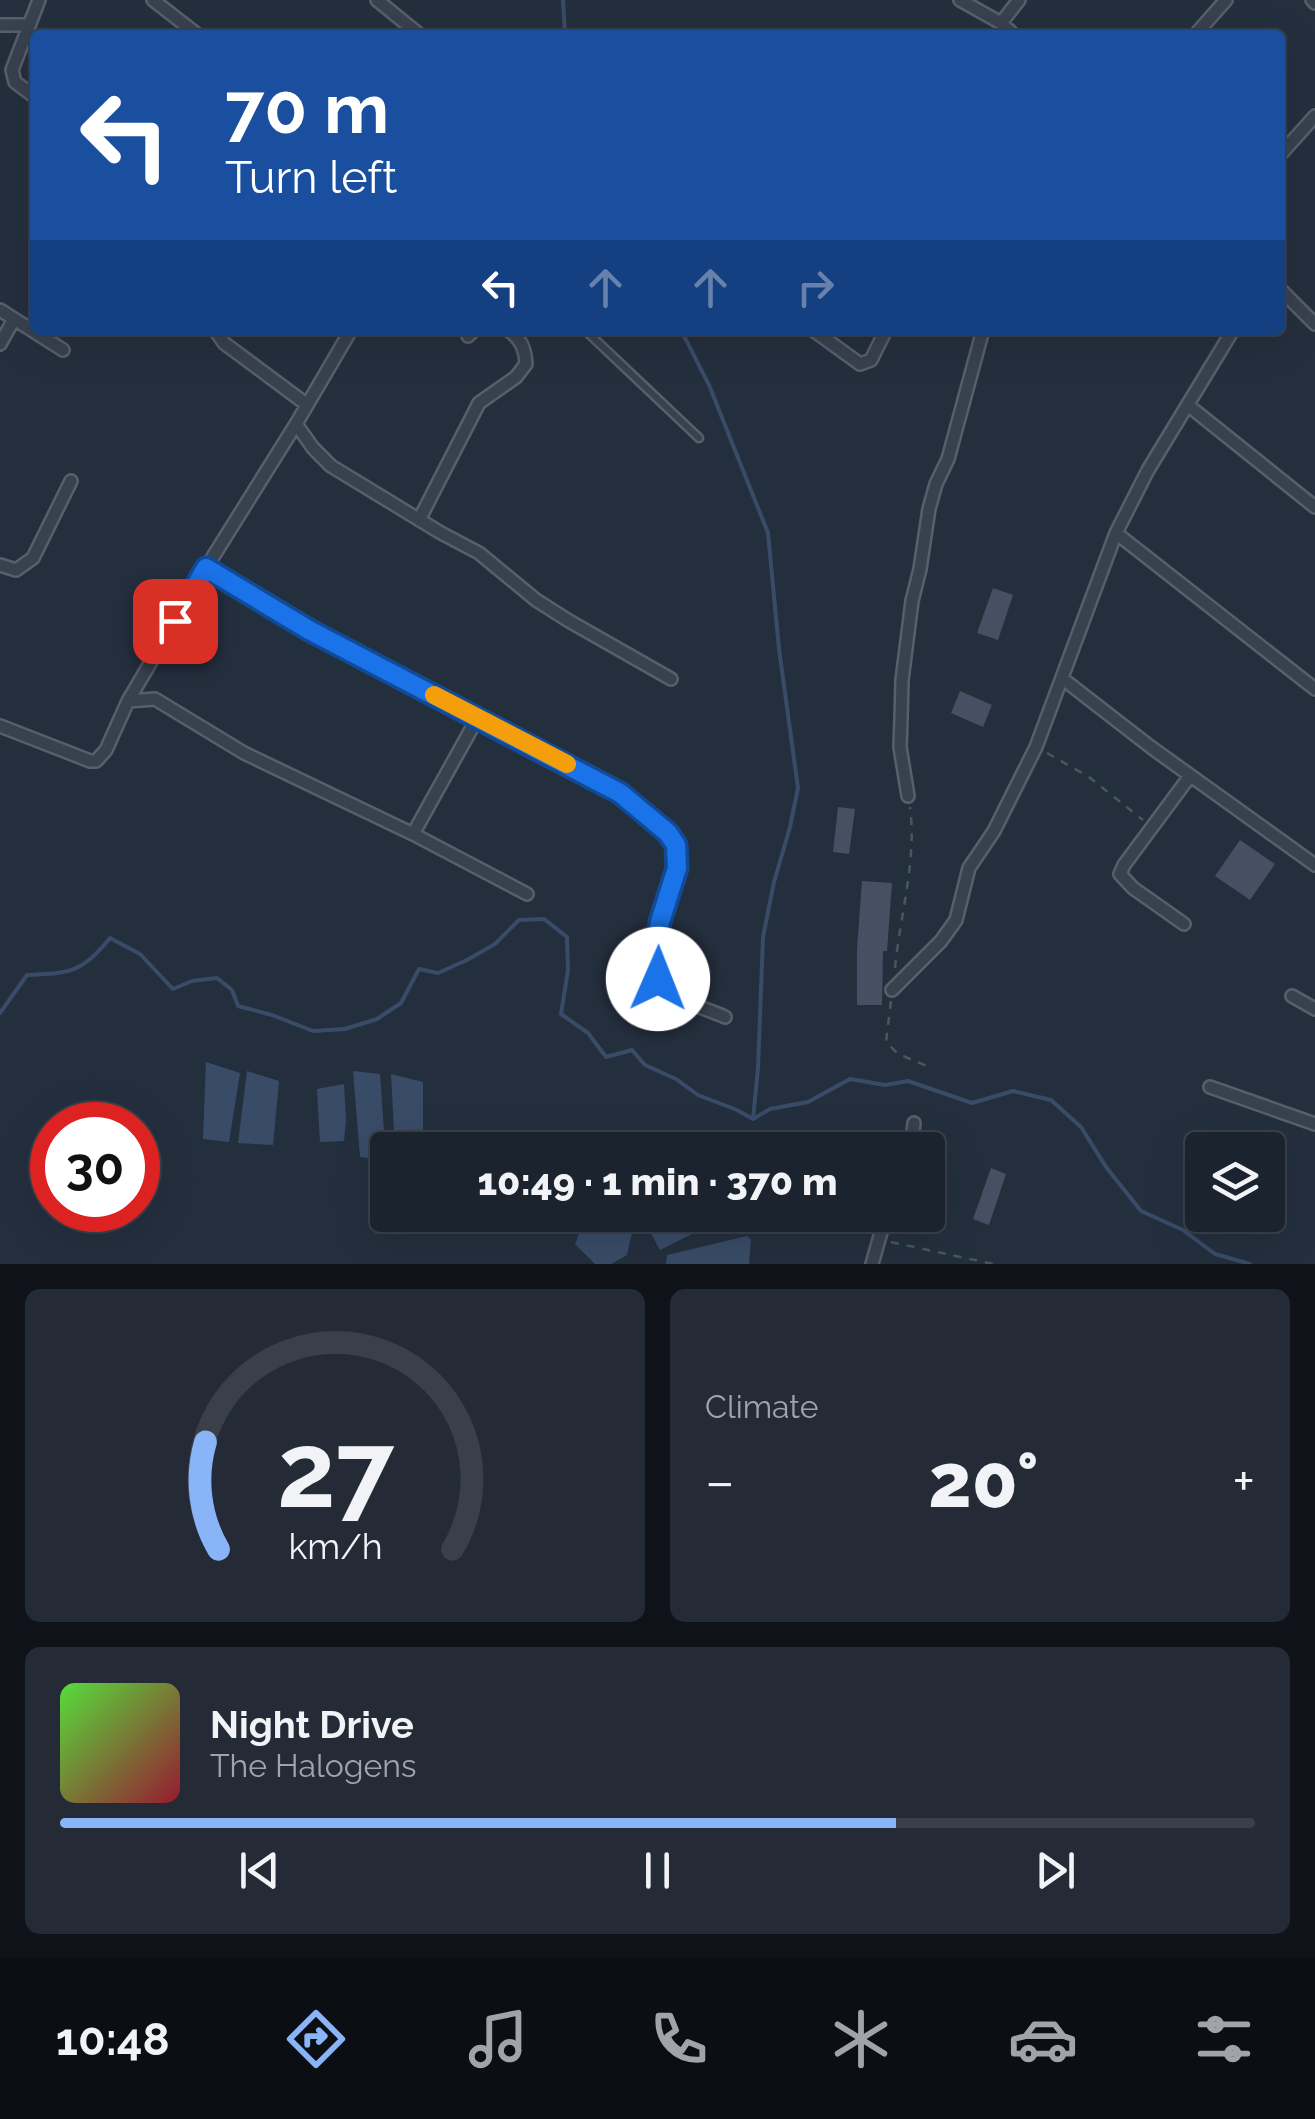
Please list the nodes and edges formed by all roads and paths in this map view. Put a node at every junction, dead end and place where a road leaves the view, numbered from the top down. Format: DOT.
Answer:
graph roads {
  1 [pos="38,0"];
  2 [pos="152,0"];
  3 [pos="377,0"];
  4 [pos="960,0"];
  5 [pos="1019,0"];
  6 [pos="1226,0"];
  7 [pos="1002,23"];
  8 [pos="28,24"];
  9 [pos="0,25"];
  10 [pos="191,30"];
  11 [pos="414,30"];
  12 [pos="1009,30"];
  13 [pos="1199,30"];
  14 [pos="30,93"];
  15 [pos="1315,116"];
  16 [pos="1285,149"];
  17 [pos="1285,294"];
  18 [pos="0,310"];
  19 [pos="14,319"];
  20 [pos="1315,324"];
  21 [pos="30,329"];
  22 [pos="39,335"];
  23 [pos="218,335"];
  24 [pos="348,335"];
  25 [pos="516,335"];
  26 [pos="589,335"];
  27 [pos="819,335"];
  28 [pos="884,335"];
  29 [pos="982,335"];
  30 [pos="1230,335"];
  31 [pos="0,344"];
  32 [pos="63,350"];
  33 [pos="306,404"];
  34 [pos="1189,406"];
  35 [pos="296,424"];
  36 [pos="699,438"];
  37 [pos="71,481"];
  38 [pos="1315,507"];
  39 [pos="419,520"];
  40 [pos="1116,533"];
  41 [pos="0,566"];
  42 [pos="206,568"];
  43 [pos="144,675"];
  44 [pos="670,679"];
  45 [pos="1063,679"];
  46 [pos="1315,689"];
  47 [pos="155,699"];
  48 [pos="128,701"];
  49 [pos="478,717"];
  50 [pos="0,726"];
  51 [pos="1036,746"];
  52 [pos="1190,776"];
  53 [pos="908,796"];
  54 [pos="1152,827"];
  55 [pos="413,834"];
  56 [pos="1315,865"];
  57 [pos="527,894"];
  58 [pos="1184,924"];
  59 [pos="892,990"];
  60 [pos="1292,996"];
  61 [pos="1315,1008"];
  62 [pos="725,1017"];
  63 [pos="927,1066"];
  64 [pos="1210,1088"];
  65 [pos="914,1122"];
  66 [pos="1315,1124"];
  67 [pos="913,1132"];
  68 [pos="882,1232"];
  69 [pos="880,1240"];
  70 [pos="872,1264"];
  71 [pos="993,1264"];
  1 -- 8 [label="street"];
  2 -- 10 [label="street"];
  3 -- 11 [label="street"];
  4 -- 7 [label="street"];
  5 -- 7 [label="street"];
  6 -- 13 [label="street"];
  7 -- 12 [label="street"];
  8 -- 9 [label="street"];
  8 -- 14 [label="street"];
  15 -- 16 [label="street"];
  17 -- 20 [label="street"];
  18 -- 19 [label="street"];
  19 -- 21 [label="street"];
  19 -- 31 [label="street"];
  22 -- 32 [label="street"];
  23 -- 33 [label="street"];
  24 -- 33 [label="street"];
  25 -- 39 [label="street"];
  26 -- 36 [label="lane"];
  27 -- 28 [label="street"];
  29 -- 53 [label="street"];
  30 -- 34 [label="street"];
  33 -- 35 [label="street"];
  34 -- 38 [label="street"];
  34 -- 40 [label="street"];
  35 -- 39 [label="street"];
  35 -- 42 [label="street"];
  37 -- 41 [label="street"];
  39 -- 44 [label="street"];
  40 -- 45 [label="street"];
  40 -- 46 [label="street"];
  42 -- 43 [label="street"];
  42 -- 49 [label="street"];
  43 -- 47 [label="street"];
  43 -- 48 [label="street"];
  45 -- 51 [label="street"];
  45 -- 52 [label="street"];
  47 -- 48 [label="street"];
  47 -- 55 [label="street"];
  48 -- 50 [label="street"];
  49 -- 55 [label="street"];
  49 -- 62 [label="street"];
  51 -- 54 [label="path"];
  51 -- 59 [label="street"];
  52 -- 54 [label="street"];
  52 -- 56 [label="street"];
  53 -- 59 [label="path"];
  54 -- 58 [label="street"];
  55 -- 57 [label="street"];
  59 -- 63 [label="path"];
  60 -- 61 [label="street"];
  64 -- 66 [label="street"];
  65 -- 67 [label="street"];
  68 -- 69 [label="street"];
  69 -- 70 [label="street"];
  69 -- 71 [label="path"];
}
